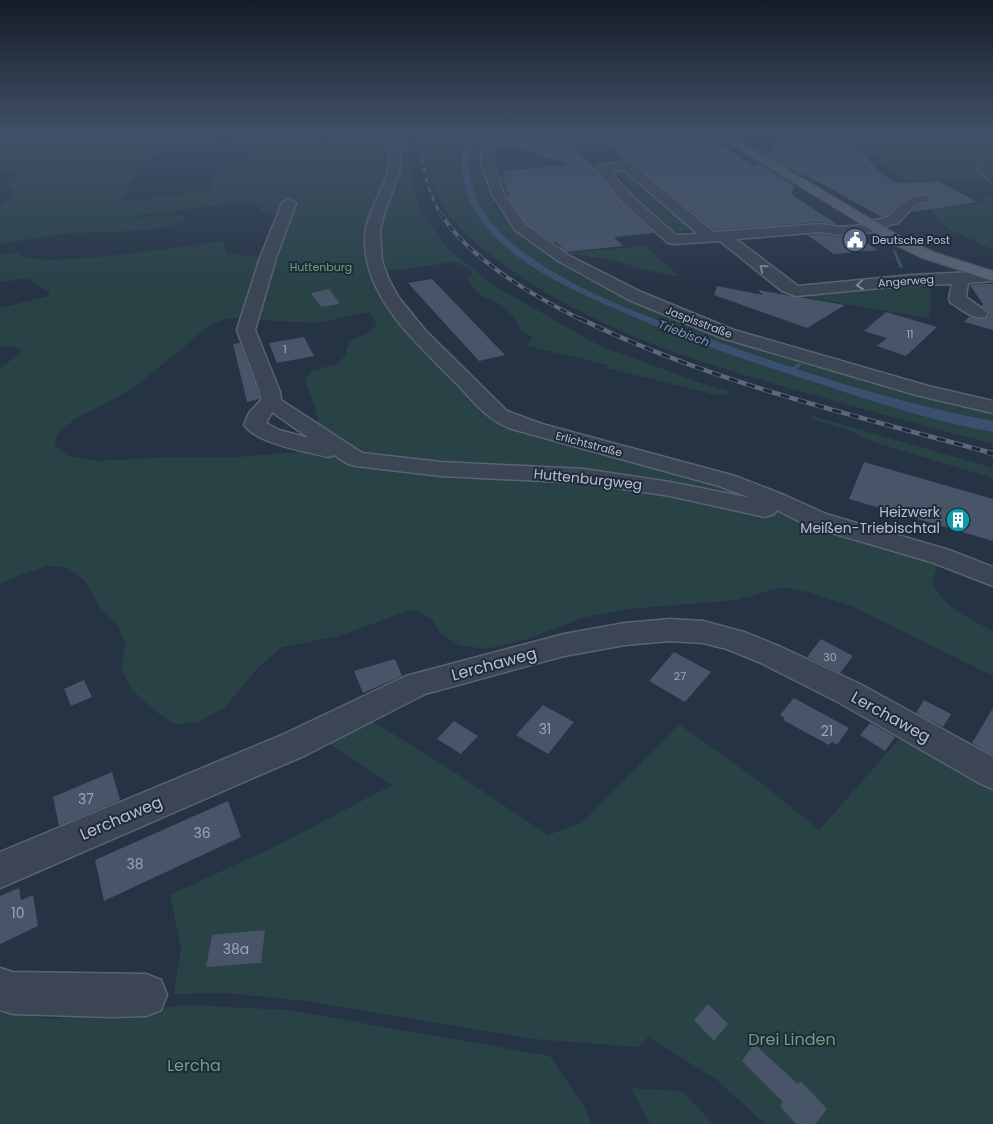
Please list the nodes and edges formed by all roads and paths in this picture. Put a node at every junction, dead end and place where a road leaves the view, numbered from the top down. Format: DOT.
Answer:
graph roads {
  1 [pos="389,185"];
  2 [pos="494,185"];
  3 [pos="616,185"];
  4 [pos="651,185"];
  5 [pos="806,185"];
  6 [pos="923,199"];
  7 [pos="288,203"];
  8 [pos="874,226"];
  9 [pos="717,237"];
  10 [pos="993,276"];
  11 [pos="961,279"];
  12 [pos="979,313"];
  13 [pos="993,407"];
  14 [pos="817,520"];
  15 [pos="993,577"];
  16 [pos="993,774"];
  17 [pos="0,870"];
  18 [pos="0,988"];
  19 [pos="146,995"];
  1 -- 14 [label="street, Erlichtstraße"];
  2 -- 13 [label="street, Jaspisstraße"];
  3 -- 9 [label="street"];
  4 -- 9 [label="street"];
  5 -- 8 [label="main road"];
  6 -- 8 [label="street"];
  7 -- 14 [label="street, Huttenburgweg"];
  8 -- 9 [label="street"];
  8 -- 10 [label="main road"];
  11 -- 9 [label="street, Angerweg, one-way"];
  10 -- 11 [label="street, Angerweg"];
  11 -- 12 [label="street"];
  14 -- 15 [label="street, Erlichtstraße"];
  16 -- 17 [label="street, Lerchaweg"];
  18 -- 19 [label="street"];
}
